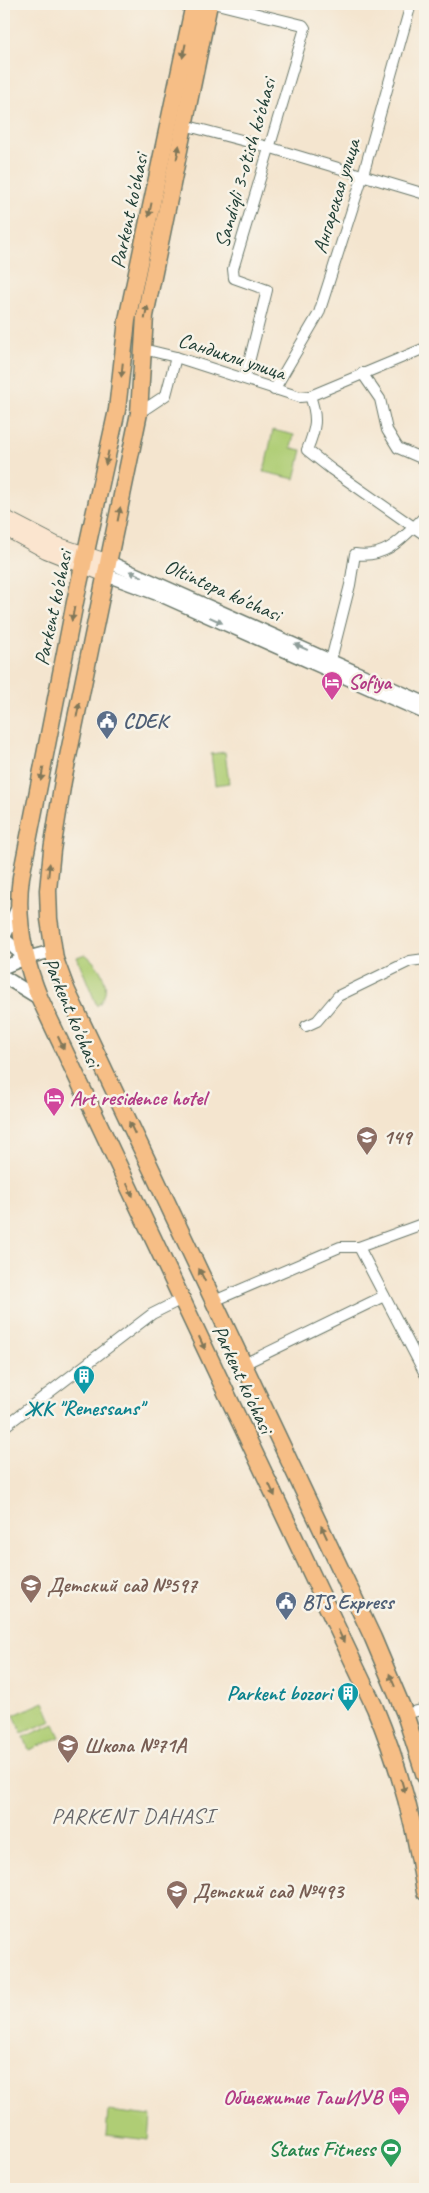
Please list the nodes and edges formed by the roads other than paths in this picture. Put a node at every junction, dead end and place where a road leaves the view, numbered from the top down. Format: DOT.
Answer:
graph roads {
  1 [pos="194,4"];
  2 [pos="209,4"];
  3 [pos="217,4"];
  4 [pos="411,4"];
  5 [pos="184,125"];
  6 [pos="268,147"];
  7 [pos="363,175"];
  8 [pos="425,194"];
  9 [pos="425,348"];
  10 [pos="143,349"];
  11 [pos="176,357"];
  12 [pos="362,373"];
  13 [pos="244,378"];
  14 [pos="274,390"];
  15 [pos="310,396"];
  16 [pos="139,412"];
  17 [pos="425,462"];
  18 [pos="425,516"];
  19 [pos="4,517"];
  20 [pos="414,526"];
  21 [pos="4,528"];
  22 [pos="425,535"];
  23 [pos="84,560"];
  24 [pos="108,569"];
  25 [pos="329,664"];
  26 [pos="425,703"];
  27 [pos="425,713"];
  28 [pos="18,907"];
  29 [pos="4,938"];
  30 [pos="54,951"];
  31 [pos="26,958"];
  32 [pos="425,959"];
  33 [pos="5,975"];
  34 [pos="40,999"];
  35 [pos="306,1026"];
  36 [pos="425,1223"];
  37 [pos="359,1247"];
  38 [pos="384,1296"];
  39 [pos="182,1299"];
  40 [pos="214,1301"];
  41 [pos="244,1364"];
  42 [pos="425,1374"];
  43 [pos="4,1427"];
  44 [pos="425,1709"];
  45 [pos="405,1714"];
  46 [pos="425,1776"];
  47 [pos="425,1892"];
  1 -- 23 [label="main road, Parkent ko'chasi, one-way"];
  2 -- 5 [label="main road, Parkent ko'chasi"];
  3 -- 6 [label="street, Sandiqli 3-o'tish ko'chasi"];
  4 -- 7 [label="street, Ангарская улица"];
  5 -- 6 [label="street"];
  10 -- 5 [label="main road, Parkent ko'chasi, one-way"];
  6 -- 7 [label="street"];
  6 -- 13 [label="street, Sandiqli 3-o'tish ko'chasi"];
  7 -- 8 [label="street"];
  7 -- 14 [label="street, Ангарская улица"];
  9 -- 12 [label="street, Сандикли улица"];
  10 -- 11 [label="street, Сандикли улица"];
  10 -- 16 [label="main road, Parkent ko'chasi"];
  11 -- 13 [label="street, Сандикли улица"];
  11 -- 16 [label="street"];
  12 -- 15 [label="street, Сандикли улица"];
  12 -- 17 [label="street"];
  13 -- 14 [label="street, Сандикли улица"];
  14 -- 15 [label="street, Сандикли улица"];
  15 -- 20 [label="street, Сандикли улица"];
  24 -- 16 [label="main road, Parkent ko'chasi, one-way"];
  18 -- 20 [label="street"];
  19 -- 23 [label="main road, Oltintepa ko'chasi"];
  20 -- 22 [label="street, Сандикли улица"];
  20 -- 25 [label="street"];
  21 -- 23 [label="main road, Oltintepa ko'chasi"];
  23 -- 24 [label="main road, Oltintepa ko'chasi"];
  23 -- 28 [label="main road, Parkent ko'chasi, one-way"];
  24 -- 25 [label="street, Oltintepa ko'chasi"];
  30 -- 24 [label="main road, Parkent ko'chasi, one-way"];
  25 -- 26 [label="street, Oltintepa ko'chasi"];
  25 -- 27 [label="street, Oltintepa ko'chasi"];
  28 -- 29 [label="street"];
  28 -- 31 [label="main road, Parkent ko'chasi"];
  29 -- 31 [label="street"];
  30 -- 31 [label="street"];
  40 -- 30 [label="main road, Parkent ko'chasi, one-way"];
  31 -- 33 [label="street"];
  31 -- 34 [label="main road, Parkent ko'chasi"];
  32 -- 35 [label="street"];
  33 -- 34 [label="street"];
  34 -- 39 [label="main road, Parkent ko'chasi, one-way"];
  36 -- 37 [label="street"];
  37 -- 38 [label="street"];
  37 -- 40 [label="street"];
  38 -- 41 [label="street"];
  38 -- 42 [label="street"];
  39 -- 43 [label="street"];
  39 -- 47 [label="main road, Parkent ko'chasi, one-way"];
  40 -- 41 [label="main road, Parkent ko'chasi"];
  45 -- 41 [label="main road, Parkent ko'chasi, one-way"];
  44 -- 45 [label="street"];
  45 -- 46 [label="main road, Parkent ko'chasi"];
}
